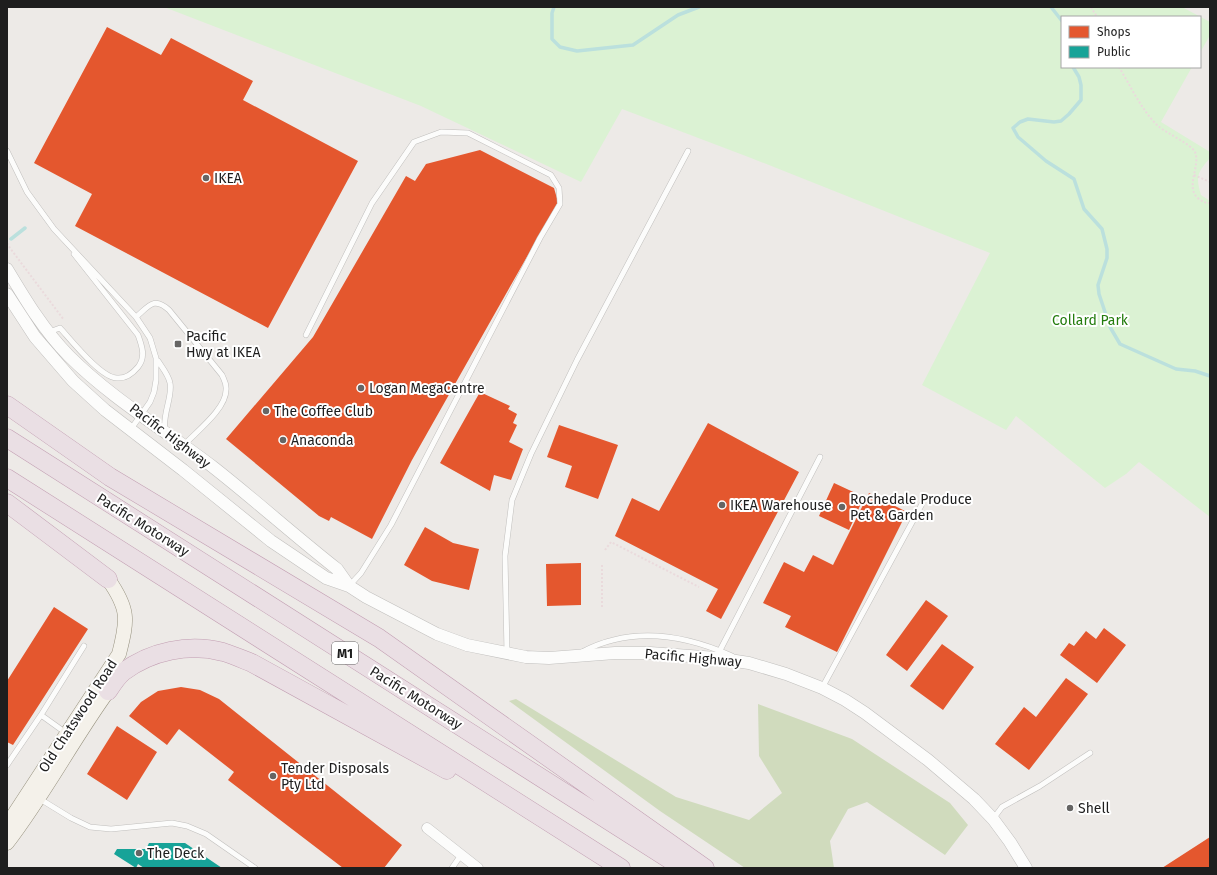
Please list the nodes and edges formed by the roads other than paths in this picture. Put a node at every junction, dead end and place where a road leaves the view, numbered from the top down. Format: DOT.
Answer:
graph roads {
  1 [pos="7,151"];
  2 [pos="688,151"];
  3 [pos="59,234"];
  4 [pos="7,269"];
  5 [pos="7,294"];
  6 [pos="136,317"];
  7 [pos="49,332"];
  8 [pos="306,335"];
  9 [pos="156,358"];
  10 [pos="7,405"];
  11 [pos="141,414"];
  12 [pos="130,429"];
  13 [pos="165,432"];
  14 [pos="7,438"];
  15 [pos="184,446"];
  16 [pos="820,457"];
  17 [pos="7,478"];
  18 [pos="7,503"];
  19 [pos="922,504"];
  20 [pos="108,579"];
  21 [pos="349,586"];
  22 [pos="84,646"];
  23 [pos="507,654"];
  24 [pos="717,654"];
  25 [pos="574,656"];
  26 [pos="822,688"];
  27 [pos="108,691"];
  28 [pos="41,715"];
  29 [pos="67,734"];
  30 [pos="1090,753"];
  31 [pos="9,757"];
  32 [pos="7,765"];
  33 [pos="39,798"];
  34 [pos="993,819"];
  35 [pos="7,825"];
  36 [pos="427,828"];
  37 [pos="574,838"];
  38 [pos="7,843"];
  39 [pos="462,855"];
  40 [pos="255,868"];
  41 [pos="452,868"];
  42 [pos="478,868"];
  43 [pos="621,868"];
  44 [pos="683,868"];
  45 [pos="705,868"];
  46 [pos="1026,868"];
  1 -- 3 [label="lane"];
  2 -- 23 [label="lane"];
  3 -- 6 [label="lane"];
  3 -- 7 [label="lane"];
  4 -- 7 [label="street, Pacific Highway"];
  5 -- 12 [label="street, Pacific Highway"];
  6 -- 9 [label="lane"];
  6 -- 15 [label="lane"];
  7 -- 11 [label="street, Pacific Highway"];
  8 -- 21 [label="lane"];
  9 -- 11 [label="lane"];
  9 -- 13 [label="lane"];
  10 -- 45 [label="highway"];
  11 -- 12 [label="lane"];
  11 -- 13 [label="street, Pacific Highway"];
  12 -- 21 [label="street, Pacific Highway"];
  13 -- 15 [label="street, Pacific Highway"];
  14 -- 44 [label="highway, Pacific Motorway / M1"];
  15 -- 21 [label="street, Pacific Highway"];
  16 -- 24 [label="lane"];
  17 -- 37 [label="highway, M1"];
  18 -- 20 [label="highway"];
  19 -- 26 [label="lane"];
  20 -- 29 [label="main road, Old Chatswood Road"];
  21 -- 23 [label="street, Pacific Highway"];
  22 -- 28 [label="lane"];
  23 -- 25 [label="street, Pacific Highway"];
  24 -- 25 [label="street, Pacific Highway"];
  24 -- 25 [label="lane"];
  24 -- 26 [label="street, Pacific Highway"];
  26 -- 34 [label="street, Pacific Highway"];
  27 -- 33 [label="main road, Old Chatswood Road"];
  27 -- 37 [label="highway"];
  28 -- 29 [label="lane"];
  28 -- 31 [label="lane"];
  29 -- 35 [label="main road, Old Chatswood Road"];
  30 -- 34 [label="lane"];
  31 -- 32 [label="lane"];
  33 -- 38 [label="main road, Old Chatswood Road"];
  33 -- 40 [label="lane"];
  34 -- 46 [label="street, Pacific Highway"];
  36 -- 39 [label="street"];
  37 -- 43 [label="highway, M1"];
  39 -- 41 [label="lane"];
  39 -- 42 [label="street"];
}
